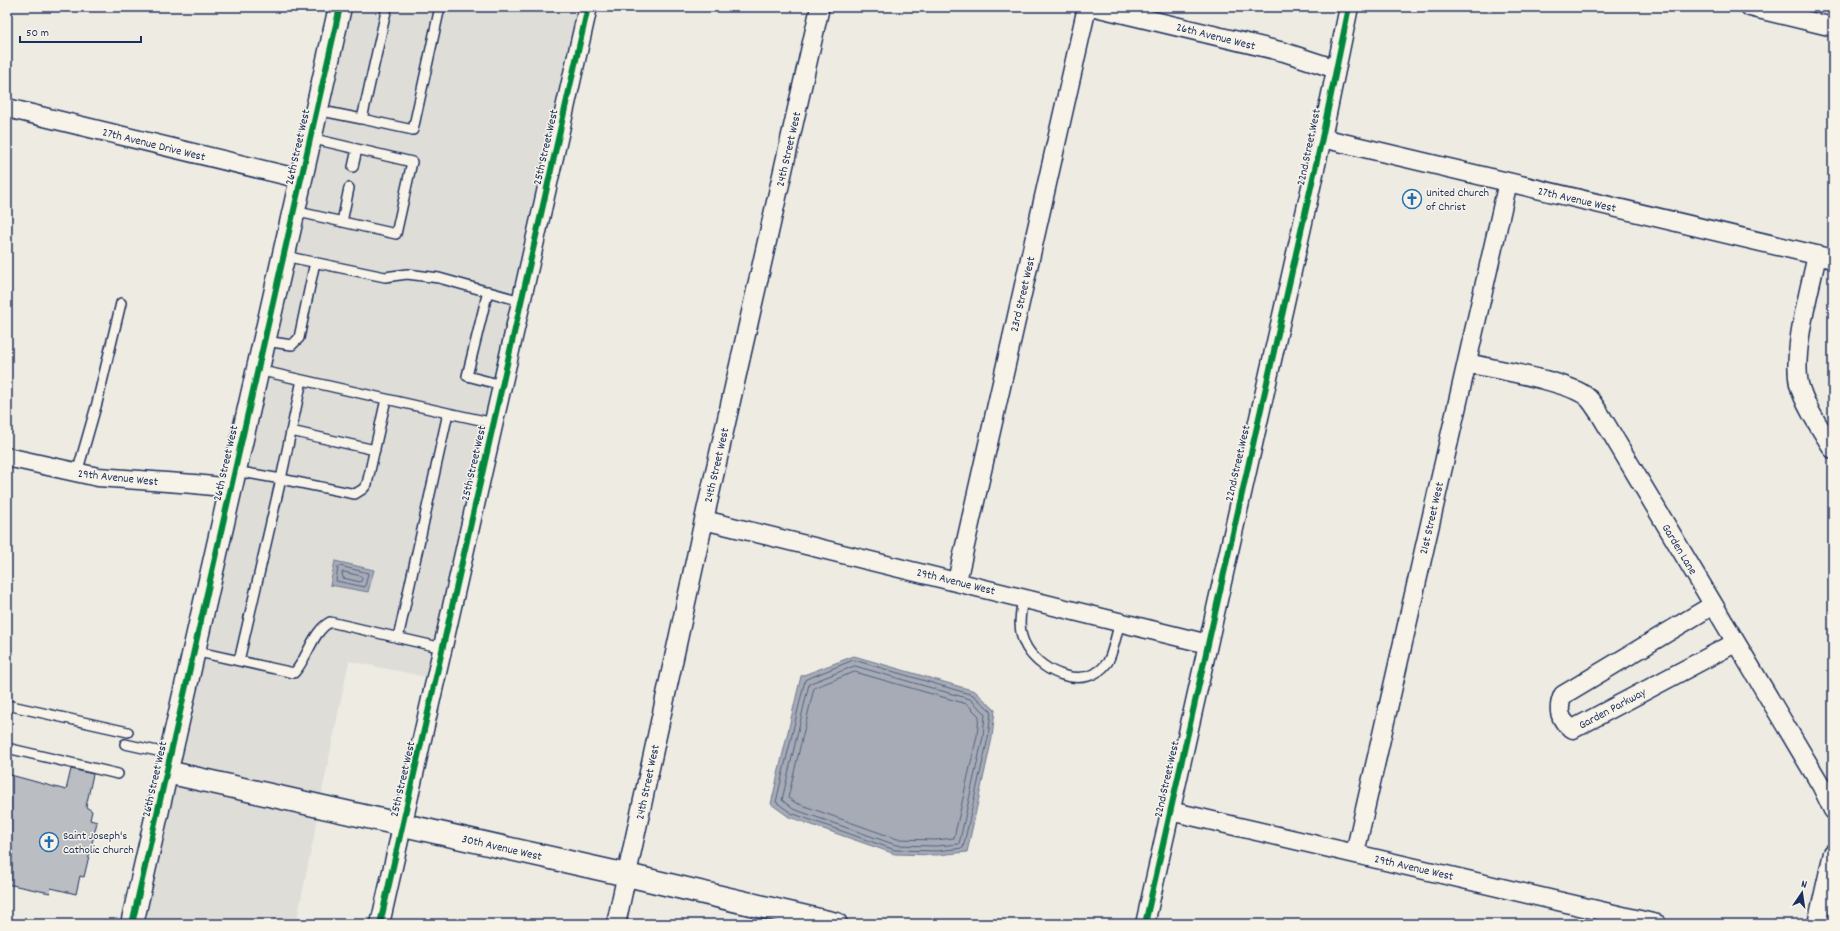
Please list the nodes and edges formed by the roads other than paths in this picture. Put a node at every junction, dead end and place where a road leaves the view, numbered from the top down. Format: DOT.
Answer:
graph roads {
  1 [pos="340,7"];
  2 [pos="387,7"];
  3 [pos="440,7"];
  4 [pos="588,7"];
  5 [pos="820,7"];
  6 [pos="1088,7"];
  7 [pos="1095,7"];
  8 [pos="1349,7"];
  9 [pos="1750,7"];
  10 [pos="1833,27"];
  11 [pos="1336,69"];
  12 [pos="7,108"];
  13 [pos="317,110"];
  14 [pos="362,119"];
  15 [pos="310,138"];
  16 [pos="1322,138"];
  17 [pos="357,149"];
  18 [pos="353,167"];
  19 [pos="301,179"];
  20 [pos="1508,182"];
  21 [pos="349,188"];
  22 [pos="294,211"];
  23 [pos="342,222"];
  24 [pos="284,256"];
  25 [pos="1825,257"];
  26 [pos="315,262"];
  27 [pos="488,291"];
  28 [pos="521,301"];
  29 [pos="121,303"];
  30 [pos="265,341"];
  31 [pos="1467,363"];
  32 [pos="258,370"];
  33 [pos="302,380"];
  34 [pos="502,385"];
  35 [pos="386,399"];
  36 [pos="448,413"];
  37 [pos="494,423"];
  38 [pos="291,431"];
  39 [pos="1833,449"];
  40 [pos="375,450"];
  41 [pos="7,457"];
  42 [pos="77,473"];
  43 [pos="233,479"];
  44 [pos="281,479"];
  45 [pos="704,520"];
  46 [pos="957,581"];
  47 [pos="1023,598"];
  48 [pos="1713,605"];
  49 [pos="1120,622"];
  50 [pos="398,638"];
  51 [pos="1736,643"];
  52 [pos="1208,644"];
  53 [pos="443,648"];
  54 [pos="194,651"];
  55 [pos="239,661"];
  56 [pos="7,705"];
  57 [pos="128,732"];
  58 [pos="125,744"];
  59 [pos="7,748"];
  60 [pos="169,763"];
  61 [pos="118,774"];
  62 [pos="1833,810"];
  63 [pos="1170,811"];
  64 [pos="402,825"];
  65 [pos="1354,853"];
  66 [pos="1833,853"];
  67 [pos="627,875"];
  68 [pos="132,924"];
  69 [pos="380,924"];
  70 [pos="616,924"];
  71 [pos="836,924"];
  72 [pos="1145,924"];
  73 [pos="1657,924"];
  74 [pos="1817,924"];
  1 -- 13 [label="street, 26th Street West"];
  2 -- 14 [label="lane"];
  3 -- 14 [label="lane"];
  4 -- 28 [label="street, 25th Street West"];
  5 -- 45 [label="street, 24th Street West"];
  6 -- 46 [label="street, 23rd Street West"];
  7 -- 11 [label="street, 26th Avenue West"];
  8 -- 11 [label="street, 22nd Street West"];
  9 -- 10 [label="street"];
  11 -- 16 [label="street, 22nd Street West"];
  12 -- 19 [label="street, 27th Avenue Drive West"];
  13 -- 14 [label="lane"];
  13 -- 15 [label="street, 26th Street West"];
  15 -- 17 [label="lane"];
  15 -- 19 [label="street, 26th Street West"];
  16 -- 20 [label="street, 27th Avenue West"];
  16 -- 52 [label="street, 22nd Street West"];
  17 -- 18 [label="lane"];
  17 -- 23 [label="lane"];
  19 -- 22 [label="street, 26th Street West"];
  20 -- 25 [label="street, 27th Avenue West"];
  20 -- 31 [label="street, 21st Street West"];
  21 -- 23 [label="lane"];
  22 -- 23 [label="lane"];
  22 -- 24 [label="street, 26th Street West"];
  24 -- 26 [label="lane"];
  24 -- 30 [label="street, 26th Street West"];
  25 -- 39 [label="street"];
  26 -- 27 [label="lane"];
  26 -- 30 [label="lane"];
  27 -- 28 [label="lane"];
  27 -- 34 [label="lane"];
  28 -- 34 [label="street, 25th Street West"];
  29 -- 42 [label="lane"];
  30 -- 32 [label="street, 26th Street West"];
  31 -- 48 [label="street, Garden Lane"];
  31 -- 65 [label="street, 21st Street West"];
  32 -- 33 [label="lane"];
  32 -- 43 [label="street, 26th Street West"];
  33 -- 35 [label="lane"];
  33 -- 38 [label="lane"];
  34 -- 37 [label="street, 25th Street West"];
  35 -- 36 [label="lane"];
  35 -- 40 [label="lane"];
  36 -- 37 [label="lane"];
  36 -- 50 [label="lane"];
  37 -- 53 [label="street, 25th Street West"];
  38 -- 40 [label="lane"];
  38 -- 44 [label="lane"];
  40 -- 44 [label="lane"];
  41 -- 42 [label="street, 29th Avenue West"];
  42 -- 43 [label="street, 29th Avenue West"];
  43 -- 44 [label="lane"];
  43 -- 54 [label="street, 26th Street West"];
  44 -- 55 [label="lane"];
  45 -- 46 [label="street, 29th Avenue West"];
  45 -- 67 [label="street, 24th Street West"];
  46 -- 47 [label="street, 29th Avenue West"];
  47 -- 49 [label="street, 29th Avenue West"];
  47 -- 49 [label="lane"];
  48 -- 51 [label="street, Garden Lane"];
  48 -- 51 [label="street, Garden Parkway"];
  49 -- 52 [label="street, 29th Avenue West"];
  50 -- 53 [label="lane"];
  50 -- 55 [label="lane"];
  51 -- 62 [label="street, Garden Lane"];
  52 -- 63 [label="street, 22nd Street West"];
  53 -- 64 [label="street, 25th Street West"];
  54 -- 55 [label="lane"];
  54 -- 60 [label="street, 26th Street West"];
  56 -- 57 [label="lane"];
  58 -- 60 [label="lane"];
  59 -- 61 [label="lane"];
  60 -- 64 [label="street, 30th Avenue West"];
  60 -- 68 [label="street, 26th Street West"];
  63 -- 65 [label="street, 29th Avenue West"];
  63 -- 72 [label="street, 22nd Street West"];
  64 -- 67 [label="street, 30th Avenue West"];
  64 -- 69 [label="street, 25th Street West"];
  65 -- 73 [label="street, 29th Avenue West"];
  66 -- 74 [label="street"];
  67 -- 70 [label="street, 24th Street West"];
  67 -- 71 [label="street, 30th Avenue West"];
}
